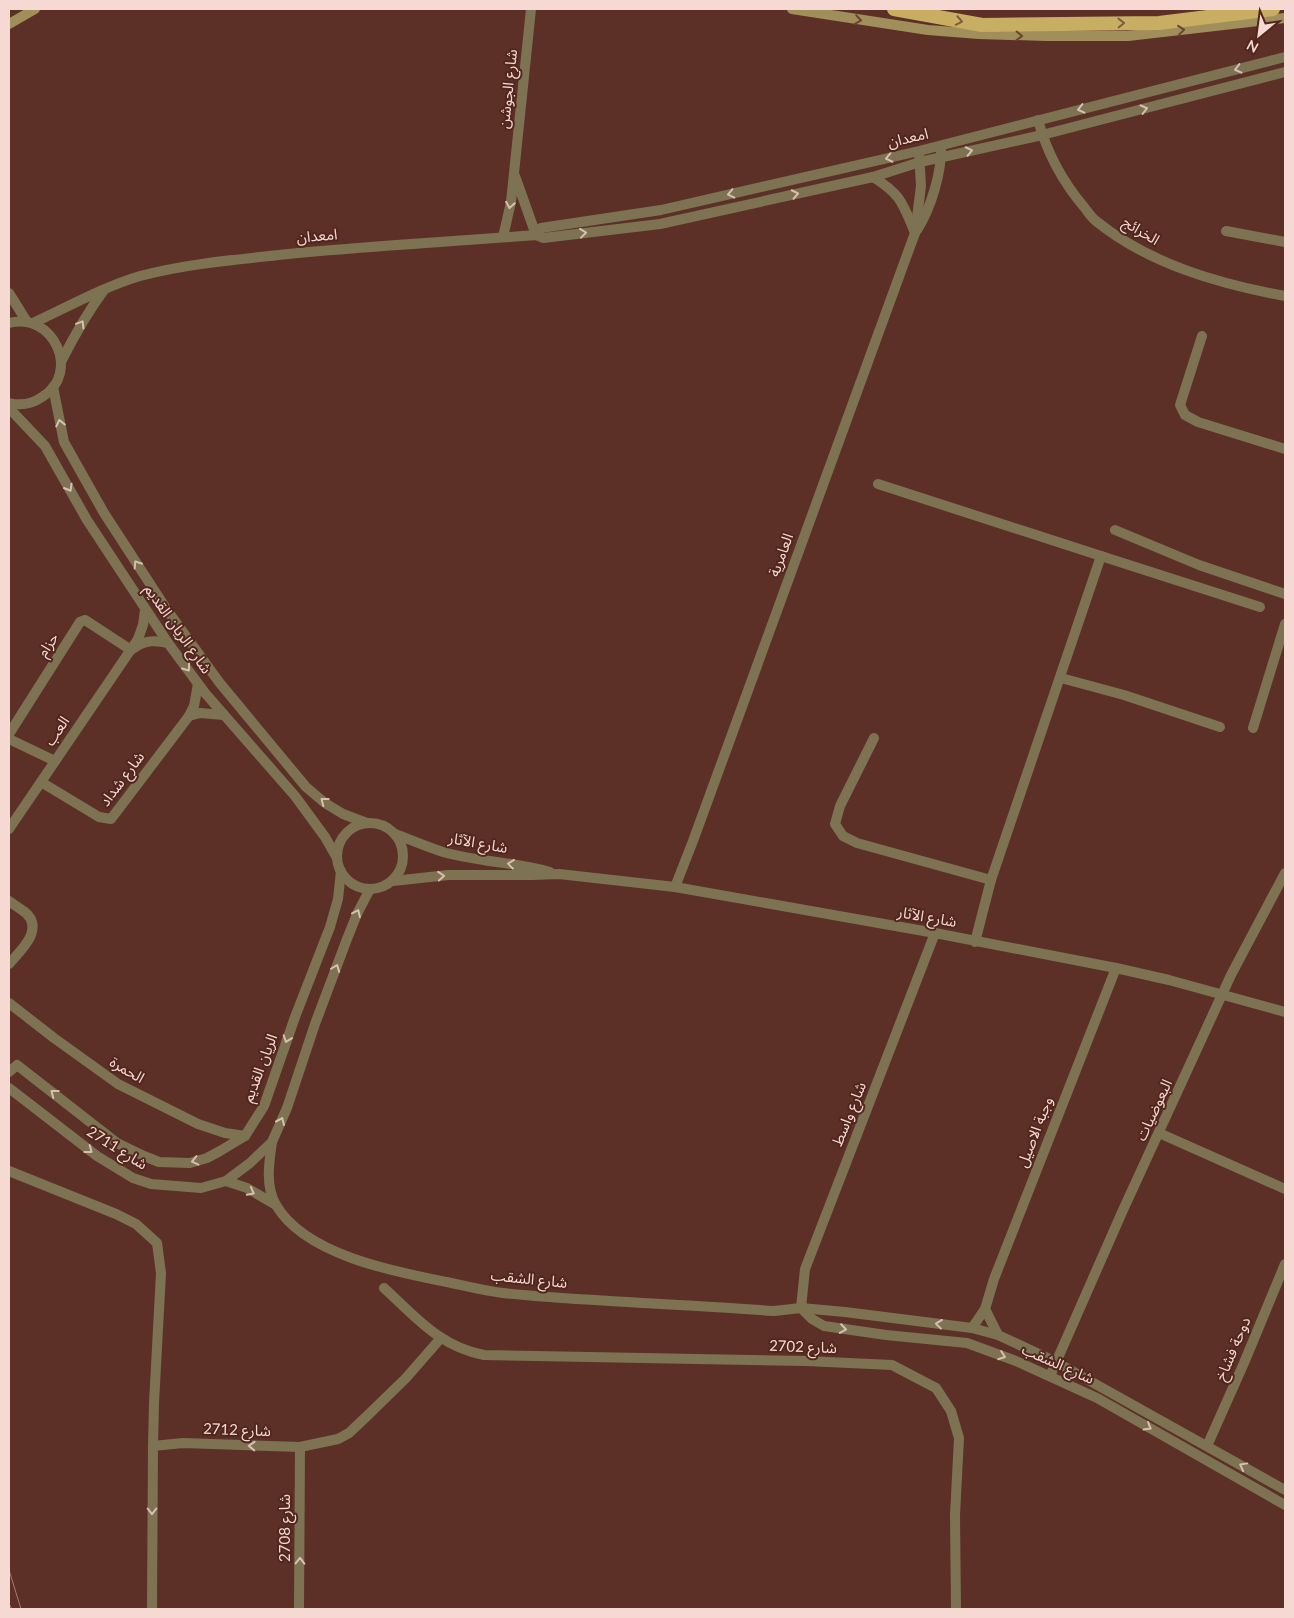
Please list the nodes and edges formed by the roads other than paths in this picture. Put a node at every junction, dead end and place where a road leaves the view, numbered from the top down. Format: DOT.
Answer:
graph roads {
  1 [pos="35,9"];
  2 [pos="531,9"];
  3 [pos="792,9"];
  4 [pos="894,9"];
  5 [pos="1273,9"];
  6 [pos="1285,18"];
  7 [pos="9,24"];
  8 [pos="1285,57"];
  9 [pos="1285,72"];
  10 [pos="1038,120"];
  11 [pos="1042,135"];
  12 [pos="942,146"];
  13 [pos="919,151"];
  14 [pos="942,157"];
  15 [pos="920,162"];
  16 [pos="514,173"];
  17 [pos="873,177"];
  18 [pos="1226,231"];
  19 [pos="915,233"];
  20 [pos="536,234"];
  21 [pos="503,237"];
  22 [pos="1285,242"];
  23 [pos="105,289"];
  24 [pos="9,293"];
  25 [pos="1285,296"];
  26 [pos="9,323"];
  27 [pos="30,323"];
  28 [pos="1202,336"];
  29 [pos="61,362"];
  30 [pos="53,387"];
  31 [pos="9,403"];
  32 [pos="9,408"];
  33 [pos="1285,449"];
  34 [pos="878,484"];
  35 [pos="1115,530"];
  36 [pos="1101,556"];
  37 [pos="1285,594"];
  38 [pos="1260,607"];
  39 [pos="145,610"];
  40 [pos="1285,624"];
  41 [pos="168,643"];
  42 [pos="131,650"];
  43 [pos="1060,678"];
  44 [pos="198,684"];
  45 [pos="224,714"];
  46 [pos="189,716"];
  47 [pos="1220,727"];
  48 [pos="1252,728"];
  49 [pos="9,734"];
  50 [pos="874,738"];
  51 [pos="9,739"];
  52 [pos="55,761"];
  53 [pos="41,782"];
  54 [pos="367,823"];
  55 [pos="9,829"];
  56 [pos="395,834"];
  57 [pos="337,858"];
  58 [pos="341,871"];
  59 [pos="1285,873"];
  60 [pos="559,874"];
  61 [pos="392,880"];
  62 [pos="991,880"];
  63 [pos="675,887"];
  64 [pos="370,889"];
  65 [pos="9,902"];
  66 [pos="936,933"];
  67 [pos="975,942"];
  68 [pos="9,964"];
  69 [pos="1116,968"];
  70 [pos="1222,996"];
  71 [pos="9,1003"];
  72 [pos="1285,1012"];
  73 [pos="13,1068"];
  74 [pos="9,1088"];
  75 [pos="1159,1133"];
  76 [pos="245,1136"];
  77 [pos="272,1142"];
  78 [pos="9,1171"];
  79 [pos="226,1182"];
  80 [pos="1285,1189"];
  81 [pos="276,1205"];
  82 [pos="1285,1264"];
  83 [pos="384,1288"];
  84 [pos="800,1308"];
  85 [pos="985,1309"];
  86 [pos="972,1328"];
  87 [pos="998,1336"];
  88 [pos="440,1338"];
  89 [pos="1056,1362"];
  90 [pos="1050,1376"];
  91 [pos="153,1446"];
  92 [pos="1207,1446"];
  93 [pos="300,1447"];
  94 [pos="1285,1490"];
  95 [pos="1285,1505"];
  96 [pos="152,1609"];
  97 [pos="299,1609"];
  98 [pos="956,1609"];
  1 -- 7 [label="main road"];
  2 -- 16 [label="street, شارع الجوشن"];
  3 -- 6 [label="main road, one-way"];
  4 -- 5 [label="highway, one-way"];
  8 -- 10 [label="street, امعدان, one-way"];
  11 -- 9 [label="street, امعدان, one-way"];
  10 -- 11 [label="street, الخرائج"];
  10 -- 12 [label="street, امعدان"];
  14 -- 11 [label="street, امعدان, one-way"];
  11 -- 25 [label="street, الخرائج"];
  12 -- 13 [label="street, امعدان"];
  12 -- 14 [label="street"];
  13 -- 15 [label="street"];
  13 -- 20 [label="street, امعدان, one-way"];
  14 -- 15 [label="street, امعدان"];
  14 -- 19 [label="street"];
  15 -- 17 [label="street, امعدان"];
  15 -- 19 [label="street"];
  16 -- 20 [label="street, شارع الجوشن"];
  16 -- 21 [label="street, شارع الجوشن, one-way"];
  17 -- 19 [label="street"];
  20 -- 17 [label="street, امعدان, one-way"];
  18 -- 22 [label="street"];
  19 -- 63 [label="street, العامرية"];
  20 -- 21 [label="street, امعدان"];
  21 -- 23 [label="street, امعدان"];
  23 -- 27 [label="street, امعدان"];
  29 -- 23 [label="street, one-way"];
  24 -- 27 [label="street"];
  26 -- 27 [label="street"];
  27 -- 29 [label="street"];
  28 -- 33 [label="street"];
  29 -- 30 [label="street"];
  30 -- 31 [label="street"];
  54 -- 30 [label="street, شارع الريان القديم, one-way"];
  32 -- 39 [label="street, شارع الريان القديم, one-way"];
  34 -- 36 [label="street"];
  35 -- 37 [label="street"];
  36 -- 38 [label="street"];
  36 -- 43 [label="street"];
  39 -- 41 [label="street, شارع الريان القديم"];
  39 -- 42 [label="street, العب"];
  40 -- 48 [label="street"];
  41 -- 42 [label="street"];
  41 -- 44 [label="street, شارع الريان القديم, one-way"];
  42 -- 49 [label="street, حزام"];
  42 -- 52 [label="street, العب"];
  43 -- 47 [label="street"];
  43 -- 62 [label="street"];
  44 -- 45 [label="street, شارع الريان القديم"];
  44 -- 46 [label="street, شارع شداد"];
  45 -- 46 [label="street"];
  45 -- 57 [label="street, شارع الريان القديم"];
  46 -- 53 [label="street, شارع شداد"];
  50 -- 62 [label="street"];
  51 -- 52 [label="street"];
  52 -- 53 [label="street, العب"];
  53 -- 55 [label="street, العب"];
  54 -- 56 [label="street"];
  54 -- 57 [label="street"];
  60 -- 56 [label="street, شارع الآثار, one-way"];
  56 -- 61 [label="street"];
  57 -- 58 [label="street"];
  58 -- 64 [label="street"];
  58 -- 76 [label="street, الريان القديم, one-way"];
  59 -- 70 [label="street, البعوضيات"];
  61 -- 60 [label="street, شارع الآثار, one-way"];
  60 -- 63 [label="street, شارع الآثار"];
  61 -- 64 [label="street"];
  62 -- 67 [label="street"];
  63 -- 66 [label="street, شارع الآثار"];
  77 -- 64 [label="street, one-way"];
  65 -- 68 [label="street"];
  66 -- 67 [label="street, شارع الآثار"];
  66 -- 84 [label="street, شارع واسط"];
  67 -- 69 [label="street, شارع الآثار"];
  69 -- 70 [label="street, شارع الآثار"];
  69 -- 85 [label="street, وجبة الاصيل"];
  70 -- 72 [label="street, شارع الآثار"];
  70 -- 75 [label="street, البعوضيات"];
  71 -- 76 [label="street, الحمرة"];
  76 -- 73 [label="street, الريان القديم, one-way"];
  74 -- 79 [label="street, شارع 2711, one-way"];
  75 -- 80 [label="street"];
  75 -- 89 [label="street, البعوضيات"];
  77 -- 79 [label="street"];
  77 -- 81 [label="street, شارع الشقب"];
  78 -- 91 [label="street"];
  79 -- 81 [label="street, شارع الشقب, one-way"];
  81 -- 84 [label="street, شارع الشقب"];
  82 -- 92 [label="street, دوحة فشاخ"];
  83 -- 88 [label="street, شارع 2702"];
  86 -- 84 [label="street, شارع الشقب, one-way"];
  84 -- 90 [label="street, شارع الشقب, one-way"];
  85 -- 86 [label="street, وجبة الاصيل"];
  85 -- 87 [label="street"];
  86 -- 87 [label="street, شارع الشقب"];
  87 -- 89 [label="street, شارع الشقب"];
  88 -- 93 [label="street, شارع 2712"];
  88 -- 98 [label="street, شارع 2702"];
  89 -- 90 [label="street, البعوضيات"];
  89 -- 92 [label="street, شارع الشقب"];
  90 -- 95 [label="street, شارع الشقب, one-way"];
  93 -- 91 [label="street, شارع 2712, one-way"];
  91 -- 96 [label="street, one-way"];
  94 -- 92 [label="street, شارع الشقب, one-way"];
  97 -- 93 [label="street, شارع 2708, one-way"];
}
